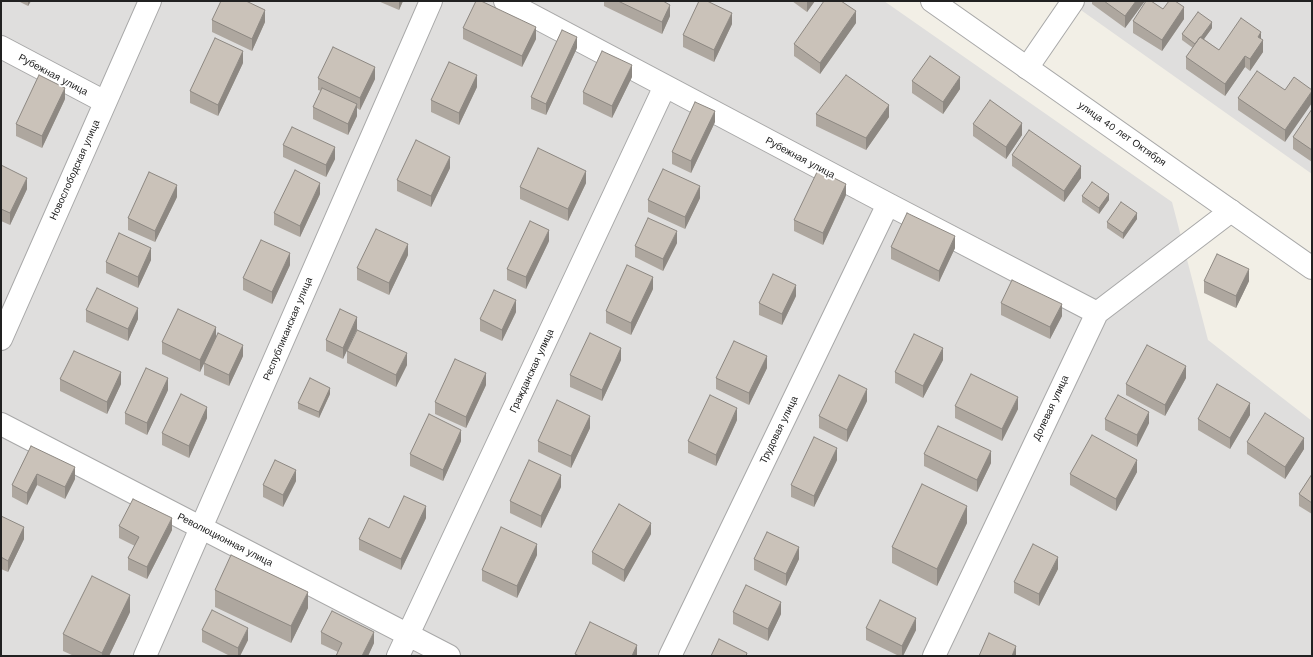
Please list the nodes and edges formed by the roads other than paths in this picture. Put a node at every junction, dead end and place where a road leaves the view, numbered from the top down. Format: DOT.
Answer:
graph roads {
  1 [pos="150,1"];
  2 [pos="431,1"];
  3 [pos="505,1"];
  4 [pos="932,1"];
  5 [pos="1074,1"];
  6 [pos="1,47"];
  7 [pos="1027,68"];
  8 [pos="665,86"];
  9 [pos="105,102"];
  10 [pos="888,204"];
  11 [pos="1231,211"];
  12 [pos="1312,268"];
  13 [pos="1096,312"];
  14 [pos="1,339"];
  15 [pos="1,424"];
  16 [pos="202,528"];
  17 [pos="408,635"];
  18 [pos="145,656"];
  19 [pos="398,656"];
  20 [pos="449,656"];
  21 [pos="670,656"];
  22 [pos="934,656"];
  1 -- 9 [label="street, Новослободская улица"];
  2 -- 16 [label="street, Республиканская улица"];
  3 -- 8 [label="street, Рубежная улица"];
  4 -- 7 [label="street, улица 40 лет Октября"];
  5 -- 7 [label="street"];
  6 -- 9 [label="street, Рубежная улица"];
  7 -- 11 [label="street, улица 40 лет Октября"];
  8 -- 10 [label="street, Рубежная улица"];
  8 -- 17 [label="street, Гражданская улица"];
  9 -- 14 [label="street, Новослободская улица"];
  10 -- 13 [label="street, Рубежная улица"];
  10 -- 21 [label="street, Трудовая улица"];
  11 -- 12 [label="street, улица 40 лет Октября"];
  11 -- 13 [label="street, Долевая улица"];
  13 -- 22 [label="street, Долевая улица"];
  15 -- 16 [label="street, Революционная улица"];
  16 -- 17 [label="street, Революционная улица"];
  16 -- 18 [label="street, Республиканская улица"];
  17 -- 19 [label="street, Гражданская улица"];
  17 -- 20 [label="street, Революционная улица"];
}
